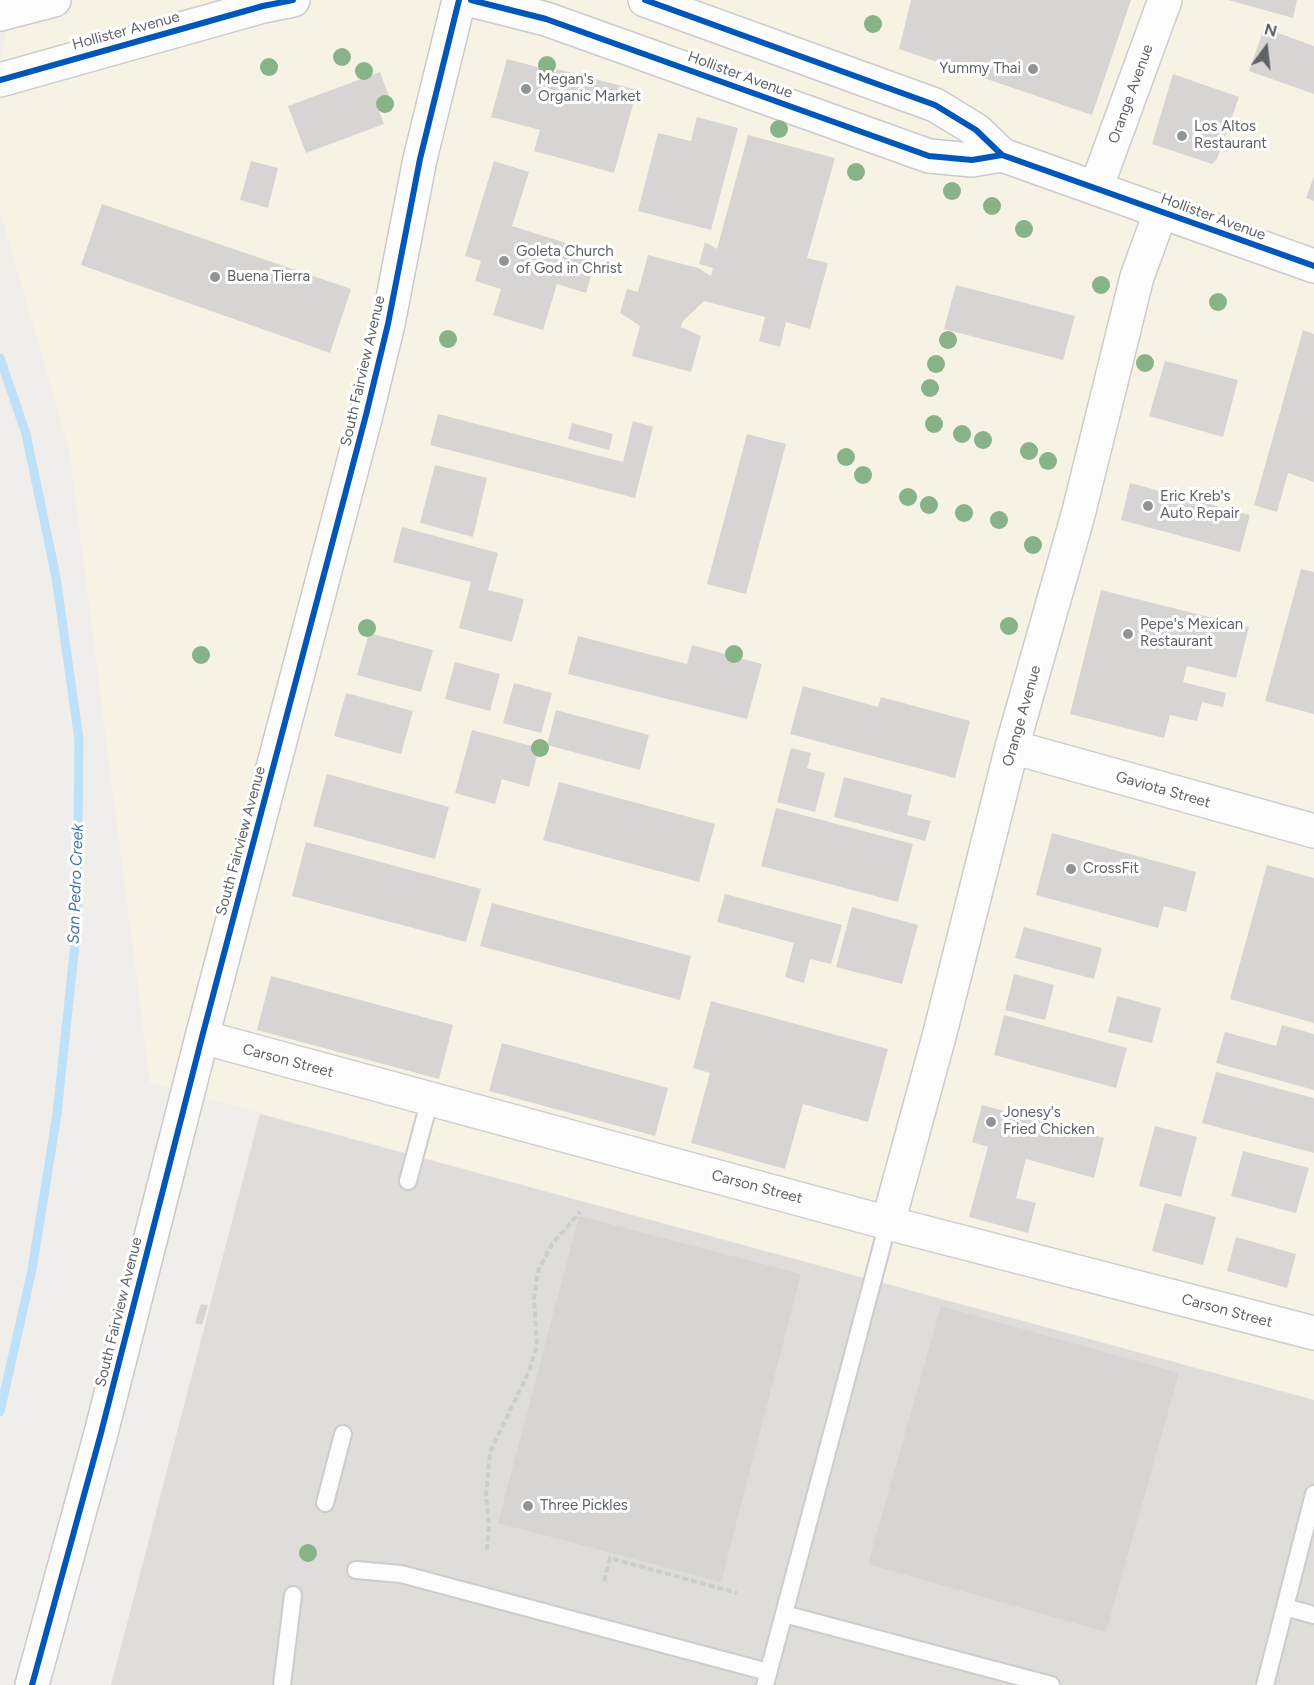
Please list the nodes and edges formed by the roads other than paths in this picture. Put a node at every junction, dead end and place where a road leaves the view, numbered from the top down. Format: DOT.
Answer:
graph roads {
  1 [pos="54,0"];
  2 [pos="293,0"];
  3 [pos="459,0"];
  4 [pos="471,0"];
  5 [pos="645,0"];
  6 [pos="1165,0"];
  7 [pos="0,14"];
  8 [pos="0,80"];
  9 [pos="1002,155"];
  10 [pos="1096,188"];
  11 [pos="1161,211"];
  12 [pos="1314,266"];
  13 [pos="1012,747"];
  14 [pos="1314,831"];
  15 [pos="201,1037"];
  16 [pos="430,1099"];
  17 [pos="408,1181"];
  18 [pos="888,1223"];
  19 [pos="1314,1334"];
  20 [pos="343,1434"];
  21 [pos="1314,1494"];
  22 [pos="325,1503"];
  23 [pos="356,1570"];
  24 [pos="293,1595"];
  25 [pos="1285,1607"];
  26 [pos="784,1614"];
  27 [pos="1314,1615"];
  28 [pos="766,1678"];
  29 [pos="32,1685"];
  30 [pos="282,1685"];
  31 [pos="1051,1685"];
  32 [pos="1266,1685"];
  1 -- 7 [label="street"];
  2 -- 8 [label="street, Hollister Avenue"];
  3 -- 15 [label="street, South Fairview Avenue"];
  4 -- 9 [label="street, Hollister Avenue"];
  5 -- 9 [label="street, Hollister Avenue"];
  6 -- 10 [label="street, Orange Avenue"];
  9 -- 10 [label="street, Hollister Avenue"];
  10 -- 11 [label="street, Hollister Avenue"];
  11 -- 12 [label="street, Hollister Avenue"];
  11 -- 13 [label="street, Orange Avenue"];
  13 -- 14 [label="street, Gaviota Street"];
  13 -- 18 [label="street, Orange Avenue"];
  15 -- 16 [label="street, Carson Street"];
  15 -- 29 [label="street, South Fairview Avenue"];
  16 -- 17 [label="lane"];
  16 -- 18 [label="street, Carson Street"];
  18 -- 19 [label="street, Carson Street"];
  18 -- 26 [label="lane"];
  20 -- 22 [label="lane"];
  21 -- 25 [label="lane"];
  23 -- 28 [label="lane"];
  24 -- 30 [label="lane"];
  25 -- 27 [label="lane"];
  25 -- 32 [label="lane"];
  26 -- 28 [label="lane"];
  26 -- 31 [label="lane"];
}
